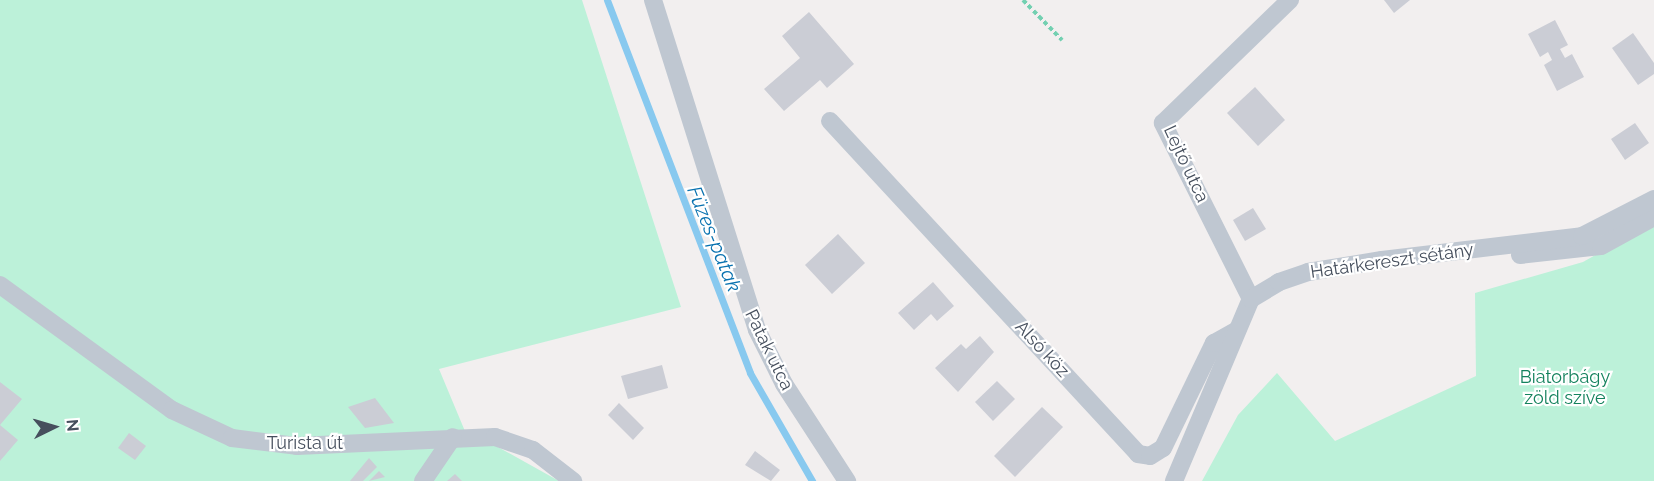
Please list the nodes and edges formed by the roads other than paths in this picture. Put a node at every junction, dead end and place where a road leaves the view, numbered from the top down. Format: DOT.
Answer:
graph roads {
  1 [pos="653,0"];
  2 [pos="1290,0"];
  3 [pos="830,121"];
  4 [pos="1654,199"];
  5 [pos="1654,217"];
  6 [pos="1476,249"];
  7 [pos="0,285"];
  8 [pos="1251,299"];
  9 [pos="1236,332"];
  10 [pos="453,437"];
  11 [pos="423,481"];
  12 [pos="573,481"];
  13 [pos="847,481"];
  14 [pos="1174,481"];
  1 -- 13 [label="street, Patak utca"];
  2 -- 8 [label="street, Lejtő utca"];
  3 -- 9 [label="street, Alsó köz"];
  4 -- 6 [label="street, Határkereszt sétány"];
  5 -- 6 [label="street"];
  6 -- 8 [label="street, Határkereszt sétány"];
  7 -- 10 [label="street, Turista út"];
  8 -- 9 [label="street"];
  9 -- 14 [label="street"];
  10 -- 11 [label="street"];
  10 -- 12 [label="street, Turista út"];
}
